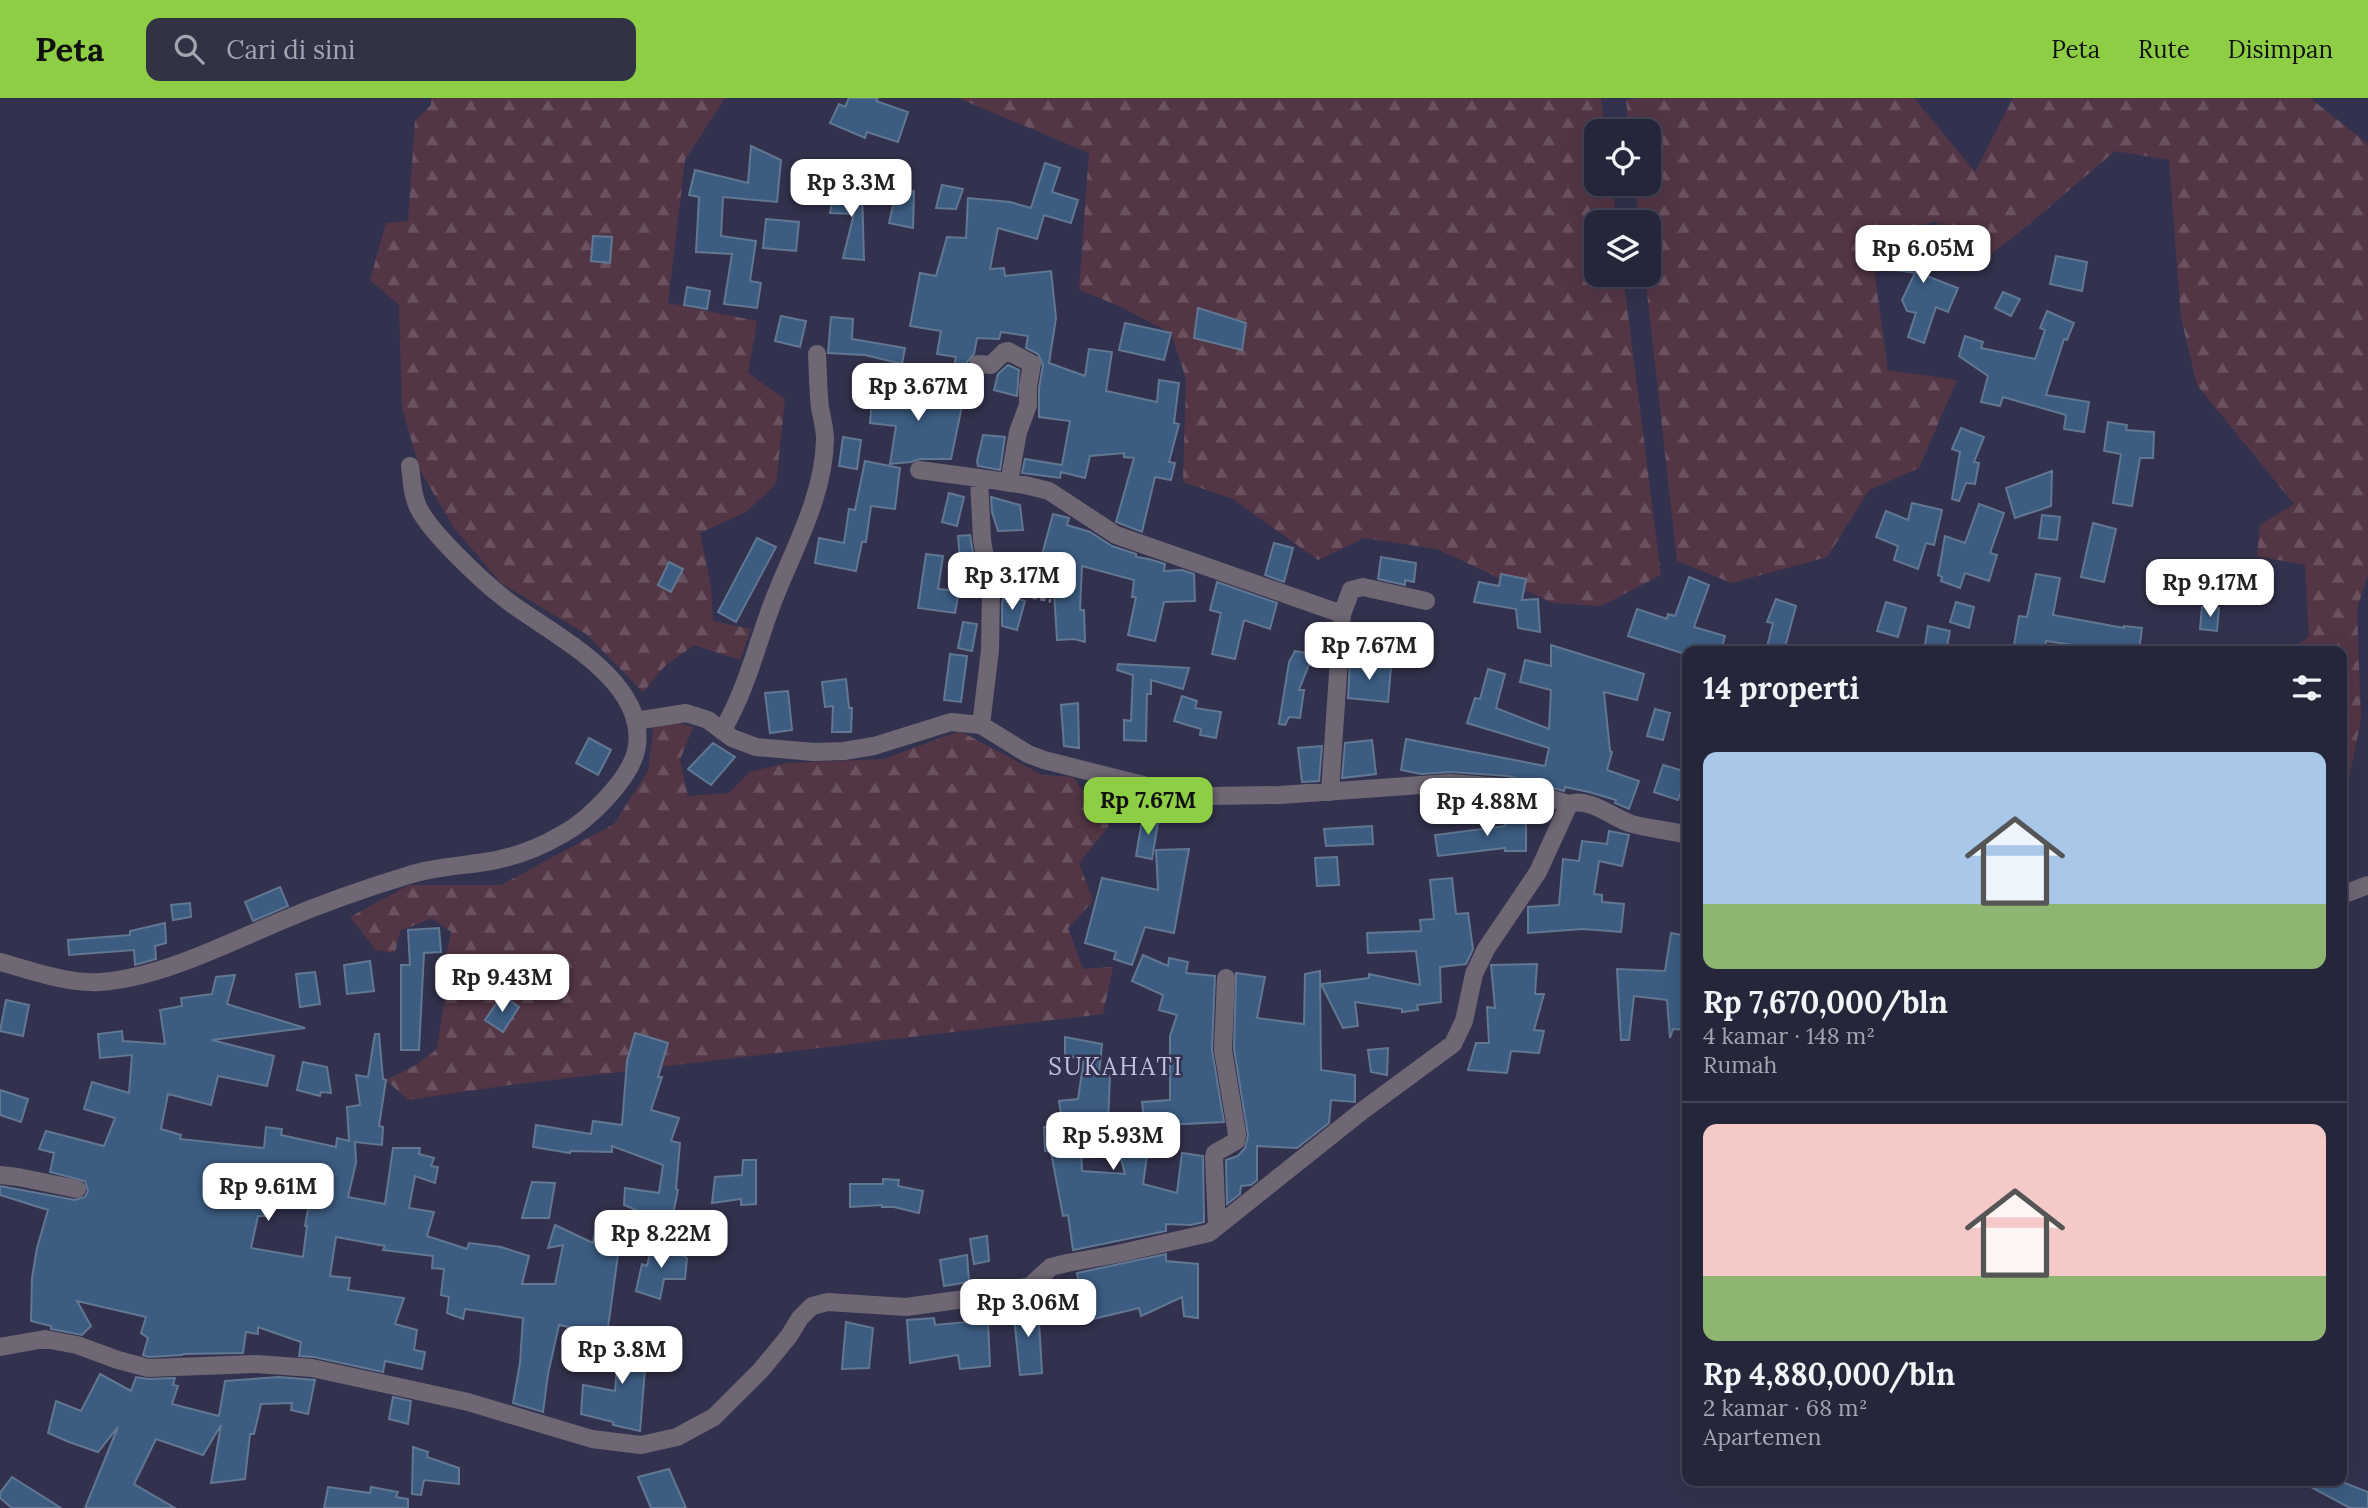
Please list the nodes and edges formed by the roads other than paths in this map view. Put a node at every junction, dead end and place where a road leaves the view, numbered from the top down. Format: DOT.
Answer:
graph roads {
  1 [pos="817,354"];
  2 [pos="978,365"];
  3 [pos="410,466"];
  4 [pos="919,470"];
  5 [pos="979,478"];
  6 [pos="1009,482"];
  7 [pos="1426,601"];
  8 [pos="1342,614"];
  9 [pos="635,721"];
  10 [pos="981,725"];
  11 [pos="722,731"];
  12 [pos="1330,792"];
  13 [pos="1569,804"];
  14 [pos="1682,834"];
  15 [pos="2368,885"];
  16 [pos="2347,893"];
  17 [pos="0,962"];
  18 [pos="1226,978"];
  19 [pos="0,1175"];
  20 [pos="77,1189"];
  21 [pos="1217,1227"];
  22 [pos="0,1347"];
  1 -- 11 [label="street"];
  2 -- 6 [label="street"];
  3 -- 9 [label="street"];
  4 -- 5 [label="street"];
  5 -- 6 [label="street"];
  5 -- 10 [label="street"];
  6 -- 8 [label="street"];
  7 -- 8 [label="street"];
  8 -- 12 [label="street"];
  9 -- 11 [label="street"];
  9 -- 17 [label="street"];
  10 -- 11 [label="street"];
  10 -- 12 [label="street"];
  12 -- 13 [label="street"];
  13 -- 14 [label="street"];
  13 -- 21 [label="street"];
  15 -- 16 [label="street"];
  18 -- 21 [label="street"];
  19 -- 20 [label="street"];
  21 -- 22 [label="street"];
}
